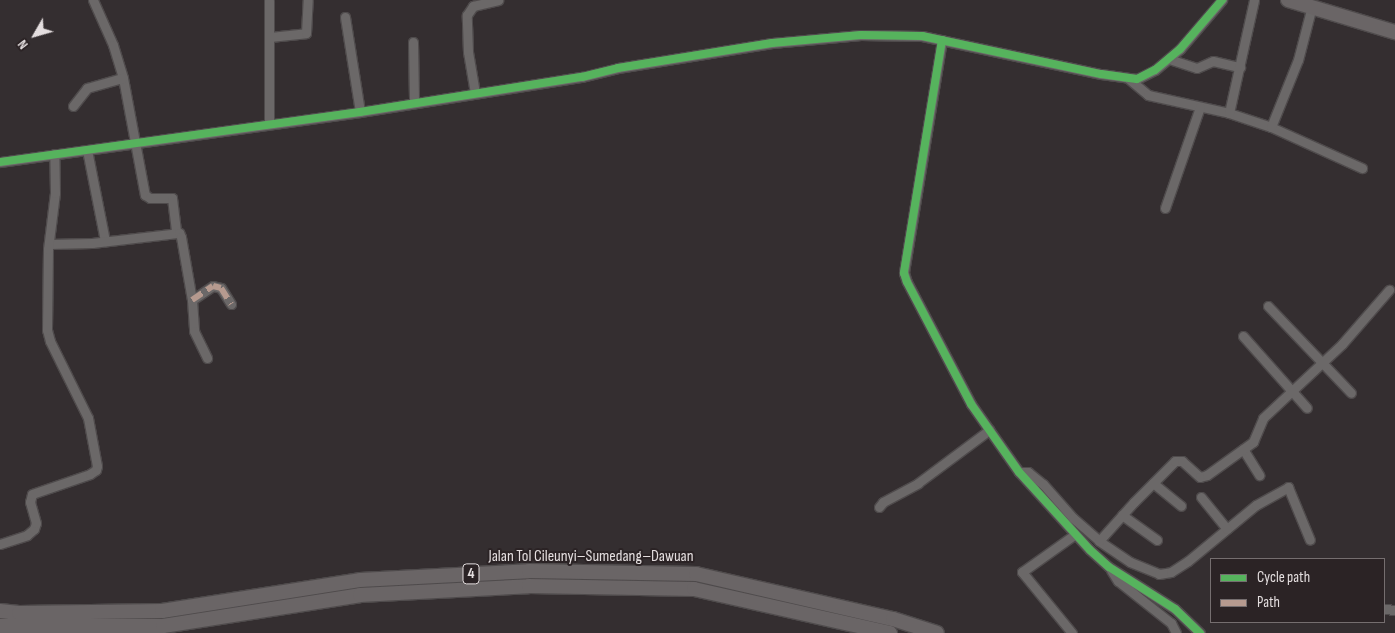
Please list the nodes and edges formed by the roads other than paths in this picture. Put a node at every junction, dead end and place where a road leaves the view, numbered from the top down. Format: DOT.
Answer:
graph roads {
  1 [pos="93,0"];
  2 [pos="269,0"];
  3 [pos="308,0"];
  4 [pos="498,0"];
  5 [pos="1222,0"];
  6 [pos="1254,0"];
  7 [pos="1288,0"];
  8 [pos="1319,5"];
  9 [pos="344,17"];
  10 [pos="1395,32"];
  11 [pos="270,37"];
  12 [pos="942,40"];
  13 [pos="413,42"];
  14 [pos="1169,59"];
  15 [pos="1240,67"];
  16 [pos="123,78"];
  17 [pos="1129,78"];
  18 [pos="476,93"];
  19 [pos="414,102"];
  20 [pos="73,106"];
  21 [pos="1200,107"];
  22 [pos="360,112"];
  23 [pos="1229,113"];
  24 [pos="269,123"];
  25 [pos="1271,127"];
  26 [pos="136,143"];
  27 [pos="87,150"];
  28 [pos="54,154"];
  29 [pos="0,162"];
  30 [pos="1362,168"];
  31 [pos="1165,208"];
  32 [pos="176,232"];
  33 [pos="105,241"];
  34 [pos="49,244"];
  35 [pos="1390,290"];
  36 [pos="192,300"];
  37 [pos="231,304"];
  38 [pos="1268,306"];
  39 [pos="1243,336"];
  40 [pos="207,358"];
  41 [pos="1322,362"];
  42 [pos="1293,392"];
  43 [pos="1351,393"];
  44 [pos="1308,408"];
  45 [pos="989,430"];
  46 [pos="1243,449"];
  47 [pos="1019,472"];
  48 [pos="1260,476"];
  49 [pos="1153,483"];
  50 [pos="1201,497"];
  51 [pos="1181,506"];
  52 [pos="879,507"];
  53 [pos="1122,515"];
  54 [pos="1227,529"];
  55 [pos="1074,535"];
  56 [pos="1157,540"];
  57 [pos="1310,540"];
  58 [pos="1099,541"];
  59 [pos="0,544"];
  60 [pos="1110,567"];
  61 [pos="0,611"];
  62 [pos="0,626"];
  63 [pos="890,633"];
  64 [pos="937,633"];
  65 [pos="1072,633"];
  66 [pos="1176,633"];
  67 [pos="1200,633"];
  1 -- 16 [label="street"];
  2 -- 11 [label="street"];
  3 -- 11 [label="street"];
  4 -- 18 [label="street"];
  5 -- 14 [label="street"];
  6 -- 15 [label="street"];
  7 -- 8 [label="highway"];
  8 -- 10 [label="highway"];
  8 -- 25 [label="street"];
  9 -- 22 [label="street"];
  11 -- 24 [label="street"];
  12 -- 17 [label="street"];
  12 -- 18 [label="street"];
  12 -- 45 [label="street"];
  13 -- 19 [label="street"];
  14 -- 15 [label="street"];
  14 -- 17 [label="street"];
  15 -- 23 [label="street"];
  16 -- 20 [label="street"];
  16 -- 26 [label="street"];
  17 -- 21 [label="street"];
  18 -- 19 [label="street"];
  19 -- 22 [label="street"];
  21 -- 23 [label="street"];
  21 -- 31 [label="street"];
  22 -- 24 [label="street"];
  23 -- 25 [label="street"];
  24 -- 26 [label="street"];
  25 -- 30 [label="street"];
  26 -- 27 [label="street"];
  26 -- 32 [label="street"];
  27 -- 28 [label="street"];
  27 -- 33 [label="street"];
  28 -- 29 [label="street"];
  28 -- 34 [label="street"];
  32 -- 33 [label="street"];
  32 -- 36 [label="street"];
  33 -- 34 [label="street"];
  34 -- 59 [label="street"];
  35 -- 41 [label="street"];
  36 -- 37 [label="street"];
  36 -- 40 [label="street"];
  38 -- 41 [label="street"];
  39 -- 42 [label="street"];
  41 -- 42 [label="street"];
  41 -- 43 [label="street"];
  42 -- 44 [label="street"];
  42 -- 46 [label="street"];
  45 -- 47 [label="street"];
  45 -- 52 [label="street"];
  46 -- 48 [label="street"];
  46 -- 49 [label="street"];
  47 -- 55 [label="street"];
  47 -- 58 [label="street"];
  49 -- 51 [label="street"];
  49 -- 53 [label="street"];
  50 -- 54 [label="street"];
  53 -- 56 [label="street"];
  53 -- 58 [label="street"];
  54 -- 57 [label="street"];
  54 -- 58 [label="street"];
  55 -- 60 [label="street"];
  55 -- 65 [label="street"];
  60 -- 66 [label="street"];
  60 -- 67 [label="street"];
  61 -- 64 [label="highway, Jalan Tol Cileunyi–Sumedang–Dawuan / 4"];
  62 -- 63 [label="highway, Jalan Tol Cileunyi–Sumedang–Dawuan / 4"];
}
